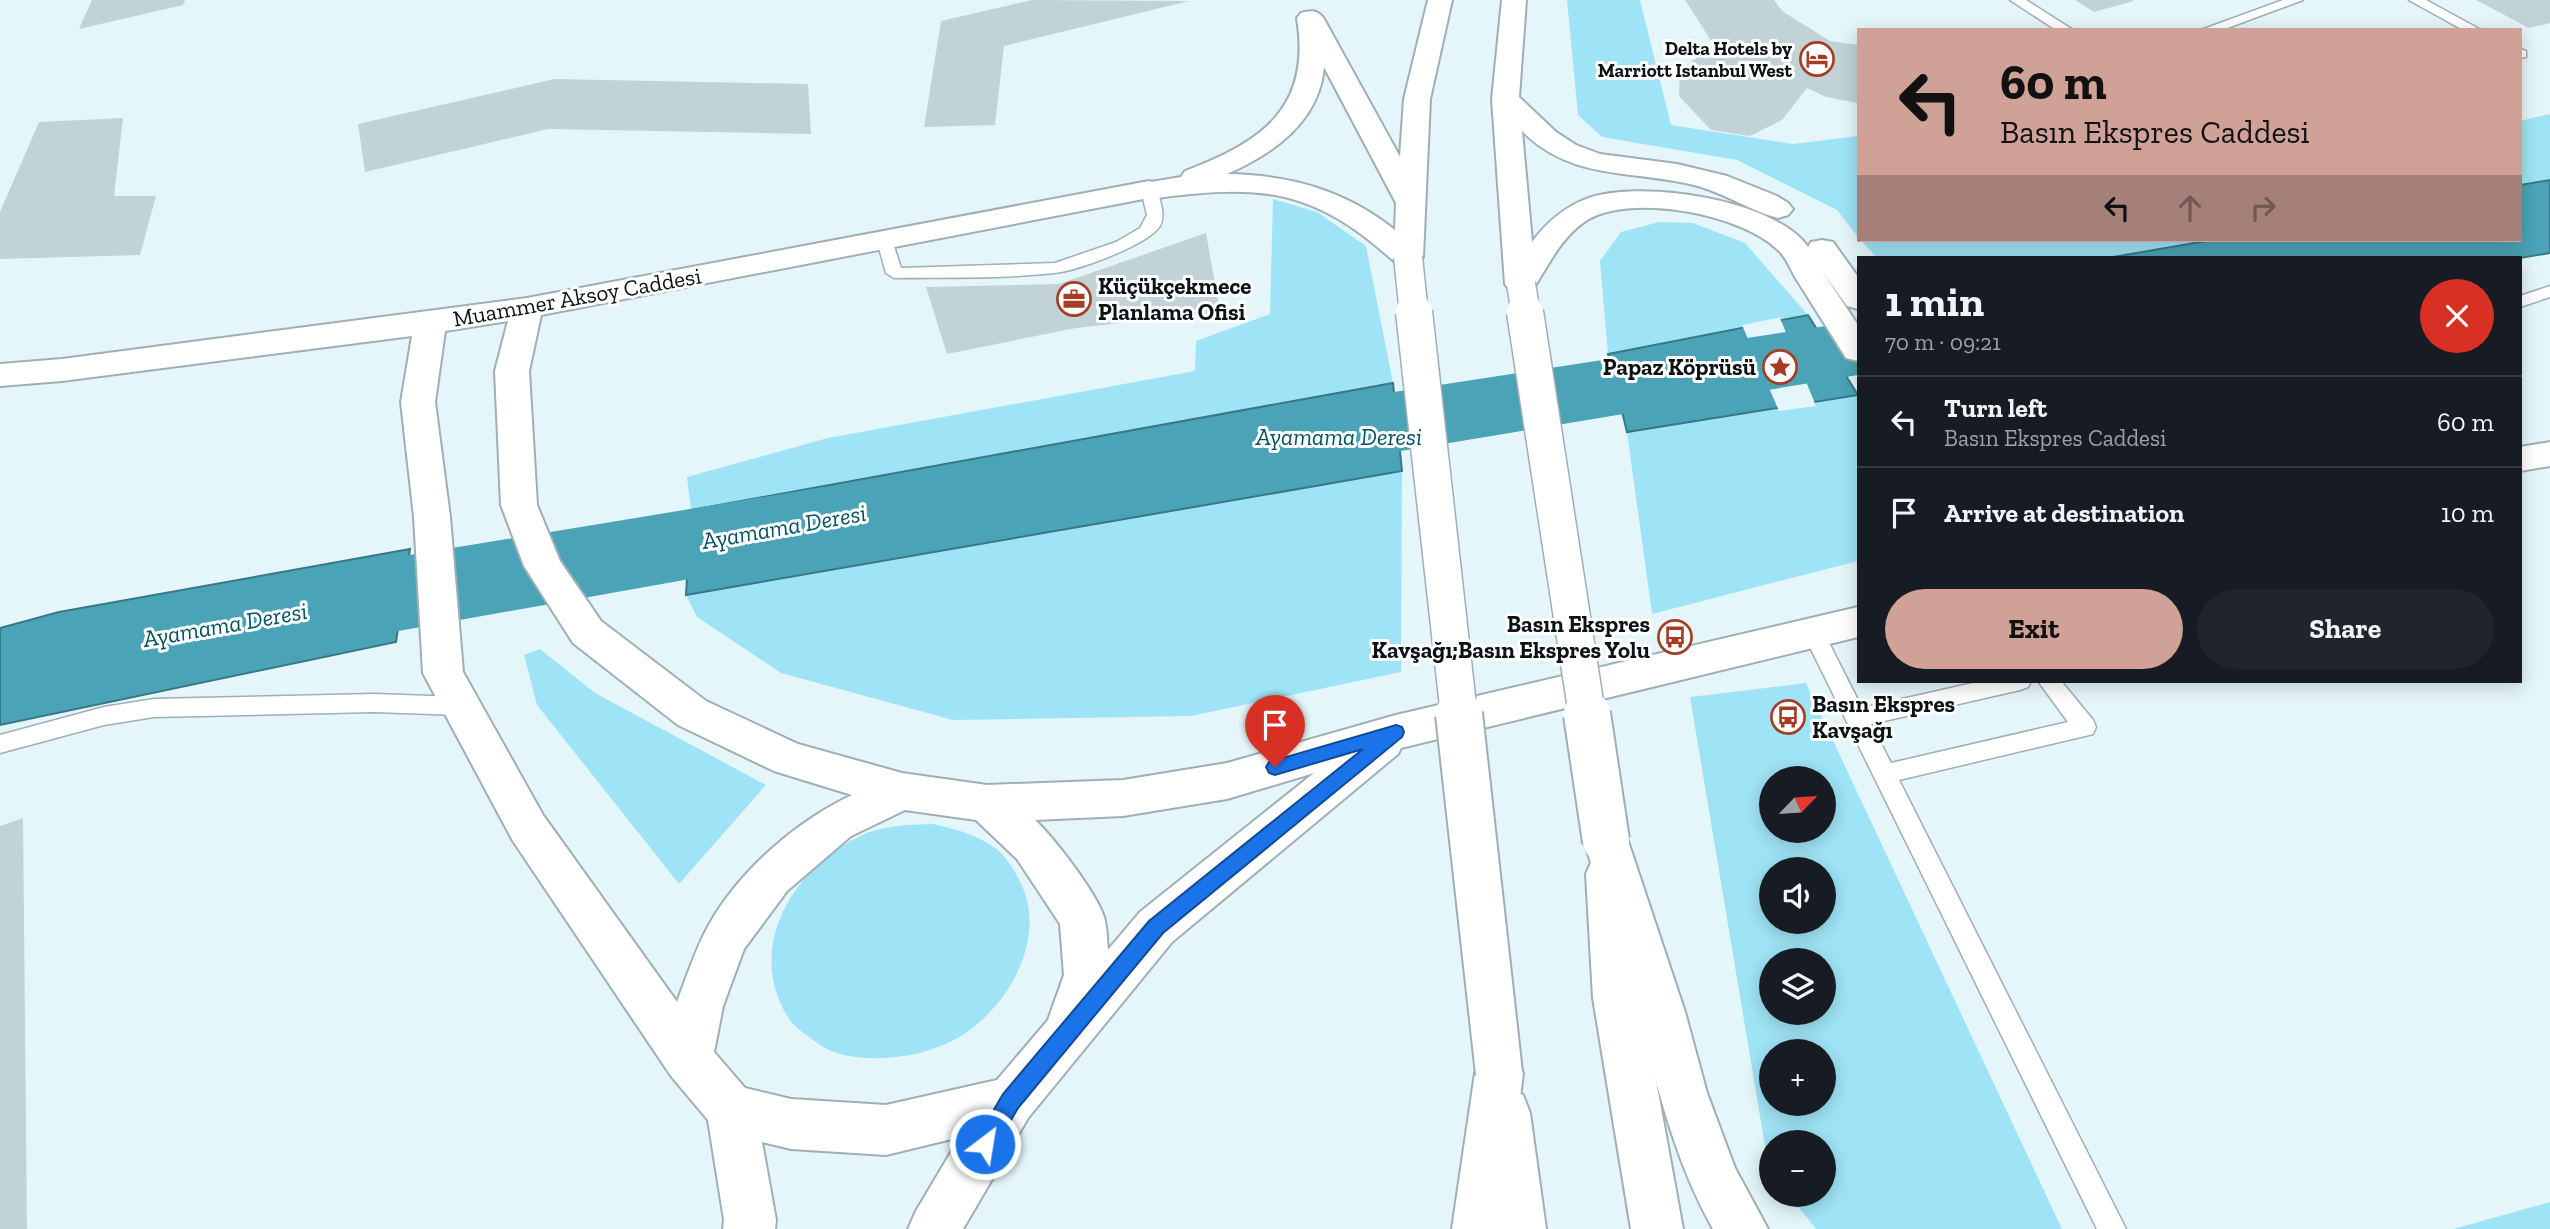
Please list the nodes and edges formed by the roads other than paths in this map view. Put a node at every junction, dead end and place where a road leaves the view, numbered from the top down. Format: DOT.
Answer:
graph roads {
  1 [pos="1440,0"];
  2 [pos="1514,0"];
  3 [pos="2017,0"];
  4 [pos="2296,0"];
  5 [pos="2416,0"];
  6 [pos="1307,10"];
  7 [pos="2063,28"];
  8 [pos="2214,28"];
  9 [pos="2470,28"];
  10 [pos="1505,99"];
  11 [pos="1149,190"];
  12 [pos="1410,202"];
  13 [pos="885,241"];
  14 [pos="1408,257"];
  15 [pos="1521,284"];
  16 [pos="2550,291"];
  17 [pos="1857,298"];
  18 [pos="2522,301"];
  19 [pos="527,308"];
  20 [pos="429,323"];
  21 [pos="1857,347"];
  22 [pos="0,375"];
  23 [pos="2550,454"];
  24 [pos="2522,459"];
  25 [pos="1857,622"];
  26 [pos="1813,631"];
  27 [pos="2011,683"];
  28 [pos="2051,683"];
  29 [pos="451,690"];
  30 [pos="1857,718"];
  31 [pos="1396,732"];
  32 [pos="0,744"];
  33 [pos="1885,774"];
  34 [pos="902,791"];
  35 [pos="986,803"];
  36 [pos="1606,841"];
  37 [pos="1065,1033"];
  38 [pos="688,1059"];
  39 [pos="1499,1073"];
  40 [pos="1011,1101"];
  41 [pos="731,1109"];
  42 [pos="749,1229"];
  43 [pos="934,1229"];
  44 [pos="1478,1229"];
  45 [pos="1520,1229"];
  46 [pos="1657,1229"];
  47 [pos="1742,1229"];
  48 [pos="2112,1229"];
  1 -- 12 [label="main road"];
  2 -- 10 [label="main road"];
  3 -- 7 [label="lane"];
  4 -- 8 [label="lane"];
  5 -- 9 [label="lane"];
  6 -- 11 [label="main road"];
  6 -- 12 [label="main road"];
  10 -- 15 [label="main road"];
  10 -- 17 [label="main road"];
  11 -- 13 [label="main road, Muammer Aksoy Caddesi"];
  11 -- 13 [label="lane"];
  11 -- 14 [label="main road"];
  12 -- 14 [label="main road"];
  13 -- 19 [label="main road, Muammer Aksoy Caddesi"];
  14 -- 39 [label="main road, bridge"];
  15 -- 21 [label="main road"];
  15 -- 36 [label="main road, bridge"];
  16 -- 18 [label="lane"];
  19 -- 20 [label="main road, Muammer Aksoy Caddesi"];
  19 -- 34 [label="main road"];
  20 -- 22 [label="main road, Muammer Aksoy Caddesi"];
  20 -- 29 [label="main road"];
  23 -- 24 [label="main road"];
  25 -- 26 [label="main road"];
  26 -- 30 [label="lane"];
  26 -- 31 [label="main road"];
  27 -- 30 [label="lane"];
  28 -- 33 [label="lane"];
  29 -- 32 [label="lane"];
  29 -- 38 [label="main road"];
  30 -- 33 [label="lane"];
  31 -- 35 [label="main road"];
  31 -- 37 [label="main road"];
  33 -- 48 [label="lane"];
  34 -- 35 [label="main road"];
  34 -- 38 [label="main road"];
  35 -- 37 [label="main road"];
  36 -- 46 [label="main road"];
  36 -- 47 [label="main road"];
  37 -- 40 [label="main road"];
  38 -- 41 [label="main road"];
  39 -- 44 [label="main road"];
  39 -- 45 [label="main road"];
  40 -- 41 [label="main road"];
  40 -- 43 [label="main road"];
  41 -- 42 [label="main road"];
}
